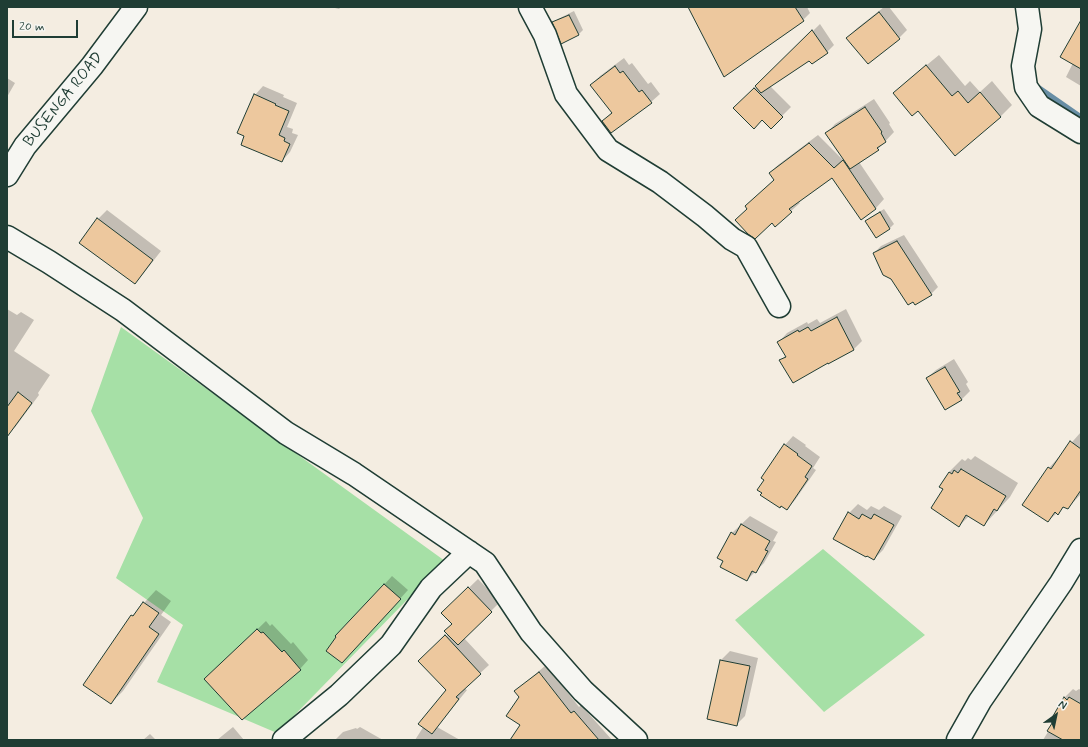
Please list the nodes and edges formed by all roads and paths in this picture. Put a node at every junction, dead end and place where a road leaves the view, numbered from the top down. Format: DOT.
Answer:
graph roads {
  1 [pos="136,7"];
  2 [pos="530,7"];
  3 [pos="1028,7"];
  4 [pos="1081,132"];
  5 [pos="7,175"];
  6 [pos="7,237"];
  7 [pos="779,306"];
  8 [pos="1081,550"];
  9 [pos="470,552"];
  10 [pos="284,740"];
  11 [pos="636,740"];
  12 [pos="958,740"];
  1 -- 5 [label="street, BUSENGA ROAD"];
  2 -- 7 [label="street"];
  3 -- 4 [label="street"];
  6 -- 9 [label="street"];
  8 -- 12 [label="street"];
  9 -- 10 [label="street"];
  9 -- 11 [label="street"];
}
